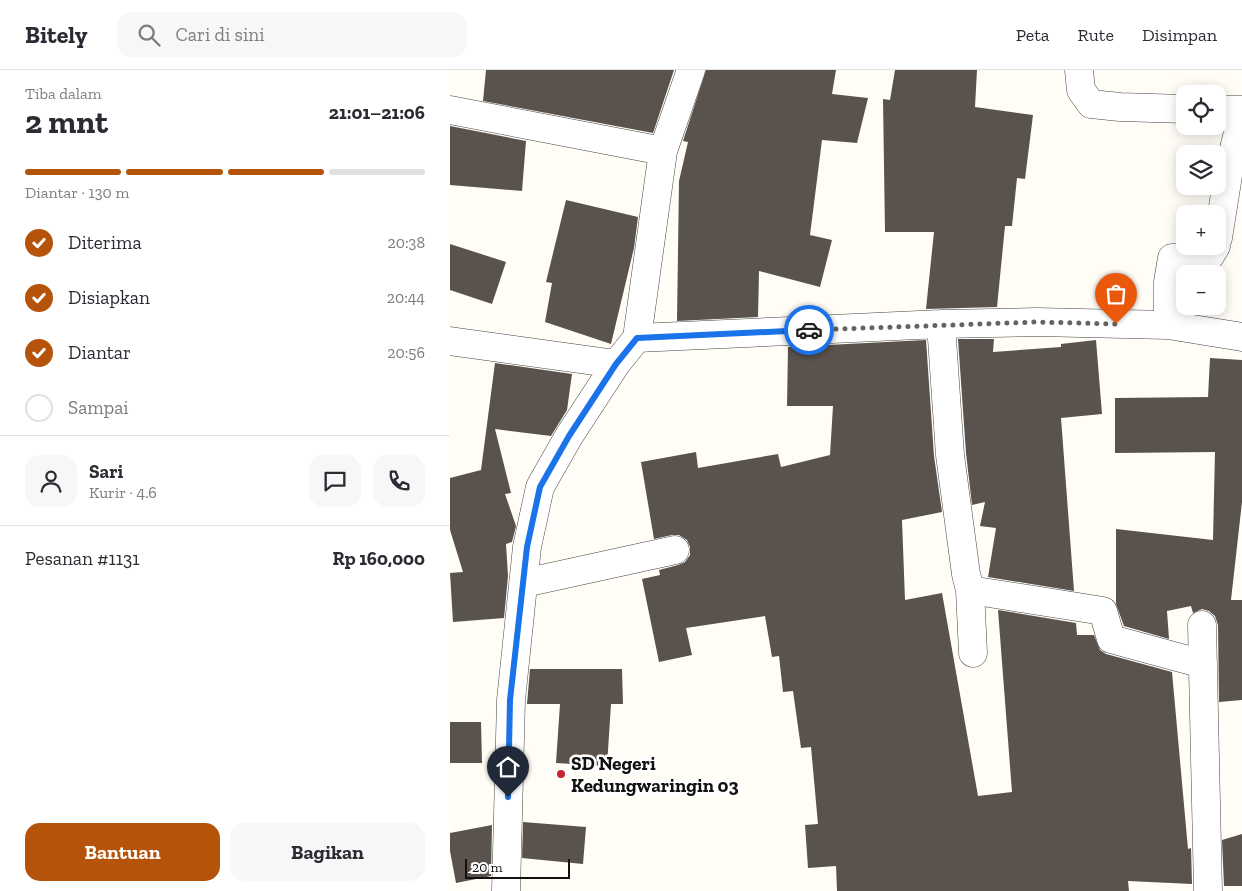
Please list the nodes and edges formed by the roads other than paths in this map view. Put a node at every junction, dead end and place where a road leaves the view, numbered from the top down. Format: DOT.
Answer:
graph roads {
  1 [pos="691,70"];
  2 [pos="1079,70"];
  3 [pos="1176,109"];
  4 [pos="450,110"];
  5 [pos="1226,110"];
  6 [pos="1242,110"];
  7 [pos="1242,116"];
  8 [pos="663,151"];
  9 [pos="1223,205"];
  10 [pos="1211,255"];
  11 [pos="941,324"];
  12 [pos="1168,325"];
  13 [pos="1242,337"];
  14 [pos="637,338"];
  15 [pos="450,341"];
  16 [pos="616,364"];
  17 [pos="675,550"];
  18 [pos="524,583"];
  19 [pos="970,590"];
  20 [pos="1202,625"];
  21 [pos="973,654"];
  22 [pos="1203,664"];
  23 [pos="506,891"];
  24 [pos="1208,891"];
  1 -- 8 [label="street"];
  2 -- 3 [label="street"];
  4 -- 8 [label="street"];
  5 -- 6 [label="street"];
  7 -- 9 [label="street"];
  8 -- 14 [label="street"];
  10 -- 12 [label="street"];
  11 -- 12 [label="street"];
  11 -- 14 [label="street"];
  11 -- 19 [label="street"];
  12 -- 13 [label="street"];
  14 -- 16 [label="street"];
  15 -- 16 [label="street"];
  16 -- 18 [label="street"];
  17 -- 18 [label="street"];
  18 -- 23 [label="street"];
  19 -- 21 [label="street"];
  19 -- 22 [label="street"];
  20 -- 22 [label="street"];
  22 -- 24 [label="street"];
}
